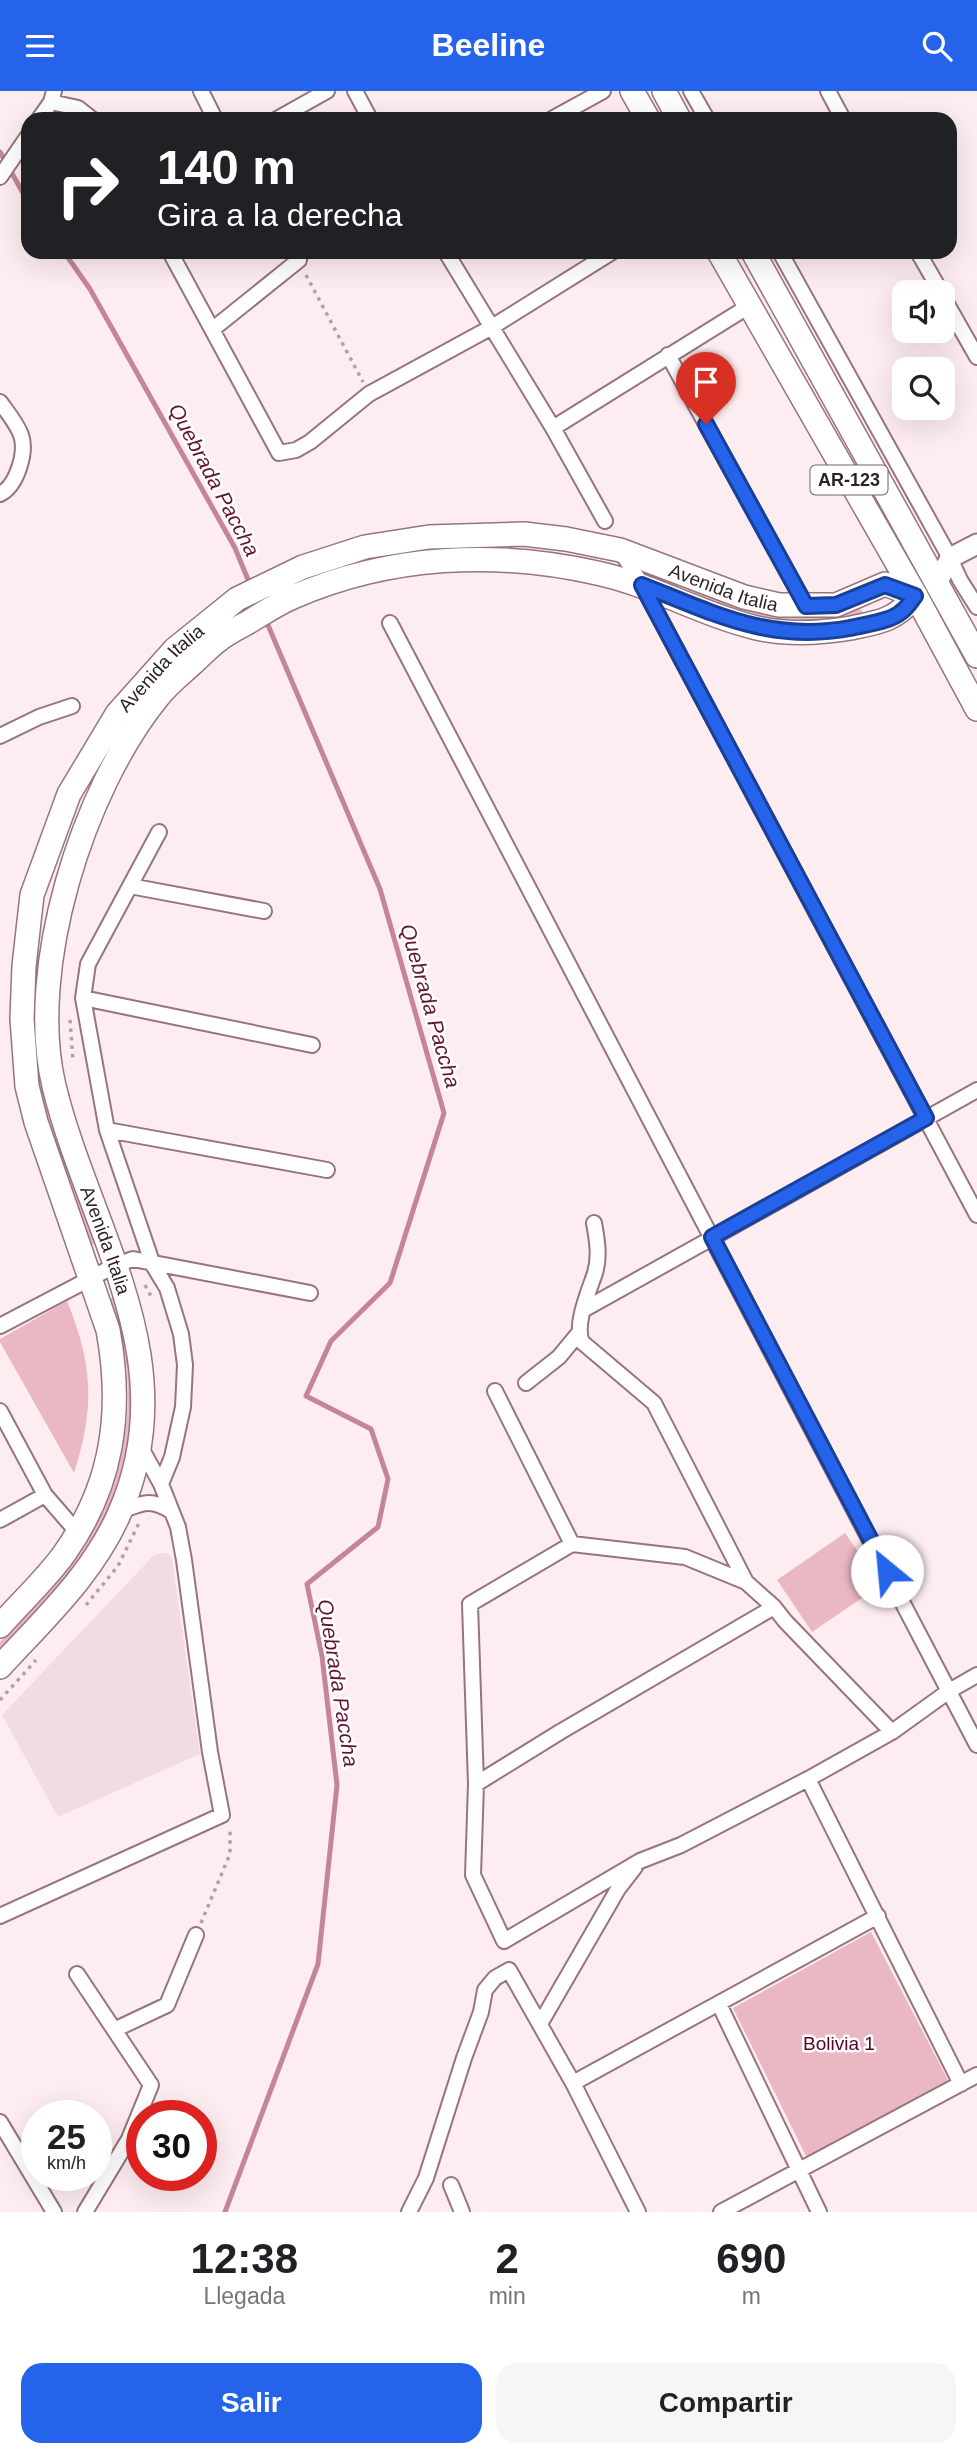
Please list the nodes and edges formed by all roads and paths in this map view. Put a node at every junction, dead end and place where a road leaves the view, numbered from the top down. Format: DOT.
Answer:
graph roads {
  1 [pos="201,91"];
  2 [pos="327,91"];
  3 [pos="355,91"];
  4 [pos="603,91"];
  5 [pos="632,91"];
  6 [pos="664,91"];
  7 [pos="691,91"];
  8 [pos="834,93"];
  9 [pos="53,97"];
  10 [pos="43,112"];
  11 [pos="83,112"];
  12 [pos="212,112"];
  13 [pos="290,112"];
  14 [pos="366,112"];
  15 [pos="565,112"];
  16 [pos="644,112"];
  17 [pos="675,112"];
  18 [pos="703,112"];
  19 [pos="841,112"];
  20 [pos="21,146"];
  21 [pos="0,177"];
  22 [pos="174,259"];
  23 [pos="293,259"];
  24 [pos="298,259"];
  25 [pos="450,259"];
  26 [pos="601,259"];
  27 [pos="723,259"];
  28 [pos="757,259"];
  29 [pos="784,259"];
  30 [pos="922,259"];
  31 [pos="934,280"];
  32 [pos="749,306"];
  33 [pos="955,310"];
  34 [pos="492,327"];
  35 [pos="213,329"];
  36 [pos="971,329"];
  37 [pos="668,355"];
  38 [pos="977,357"];
  39 [pos="369,394"];
  40 [pos="0,402"];
  41 [pos="553,428"];
  42 [pos="0,494"];
  43 [pos="605,521"];
  44 [pos="977,544"];
  45 [pos="620,550"];
  46 [pos="950,558"];
  47 [pos="960,580"];
  48 [pos="937,584"];
  49 [pos="642,585"];
  50 [pos="915,596"];
  51 [pos="806,606"];
  52 [pos="977,607"];
  53 [pos="390,623"];
  54 [pos="977,656"];
  55 [pos="72,706"];
  56 [pos="977,709"];
  57 [pos="0,736"];
  58 [pos="159,832"];
  59 [pos="130,886"];
  60 [pos="264,911"];
  61 [pos="83,998"];
  62 [pos="312,1045"];
  63 [pos="977,1090"];
  64 [pos="926,1118"];
  65 [pos="107,1130"];
  66 [pos="327,1170"];
  67 [pos="977,1215"];
  68 [pos="594,1223"];
  69 [pos="712,1237"];
  70 [pos="116,1265"];
  71 [pos="153,1265"];
  72 [pos="90,1278"];
  73 [pos="310,1293"];
  74 [pos="584,1310"];
  75 [pos="0,1326"];
  76 [pos="578,1333"];
  77 [pos="526,1383"];
  78 [pos="495,1391"];
  79 [pos="0,1412"];
  80 [pos="140,1445"];
  81 [pos="161,1484"];
  82 [pos="45,1495"];
  83 [pos="121,1511"];
  84 [pos="171,1511"];
  85 [pos="0,1520"];
  86 [pos="78,1533"];
  87 [pos="572,1544"];
  88 [pos="746,1582"];
  89 [pos="774,1607"];
  90 [pos="0,1626"];
  91 [pos="0,1667"];
  92 [pos="977,1675"];
  93 [pos="949,1691"];
  94 [pos="892,1731"];
  95 [pos="977,1745"];
  96 [pos="808,1779"];
  97 [pos="476,1784"];
  98 [pos="222,1815"];
  99 [pos="640,1861"];
  100 [pos="0,1916"];
  101 [pos="878,1916"];
  102 [pos="196,1935"];
  103 [pos="77,1974"];
  104 [pos="719,2004"];
  105 [pos="540,2024"];
  106 [pos="116,2029"];
  107 [pos="977,2075"];
  108 [pos="573,2083"];
  109 [pos="961,2084"];
  110 [pos="0,2122"];
  111 [pos="799,2171"];
  112 [pos="451,2185"];
  113 [pos="54,2212"];
  114 [pos="85,2212"];
  115 [pos="409,2212"];
  116 [pos="462,2212"];
  117 [pos="638,2212"];
  118 [pos="721,2212"];
  119 [pos="819,2212"];
  1 -- 12 [label="street"];
  2 -- 13 [label="street"];
  3 -- 14 [label="street"];
  4 -- 15 [label="street"];
  5 -- 16 [label="main road"];
  6 -- 17 [label="main road"];
  7 -- 18 [label="street"];
  8 -- 19 [label="street"];
  9 -- 10 [label="street"];
  9 -- 11 [label="street"];
  20 -- 21 [label="street"];
  22 -- 35 [label="street"];
  23 -- 35 [label="street"];
  24 -- 39 [label="path"];
  25 -- 34 [label="street"];
  26 -- 34 [label="street"];
  27 -- 32 [label="main road, AR-123"];
  28 -- 48 [label="main road, AR-123"];
  29 -- 46 [label="street"];
  30 -- 31 [label="street"];
  32 -- 37 [label="street"];
  32 -- 50 [label="main road, AR-123"];
  33 -- 36 [label="street"];
  34 -- 39 [label="street"];
  34 -- 41 [label="street"];
  35 -- 39 [label="street"];
  36 -- 38 [label="street"];
  37 -- 41 [label="street"];
  37 -- 51 [label="street"];
  40 -- 42 [label="street"];
  41 -- 43 [label="street"];
  44 -- 46 [label="street"];
  45 -- 49 [label="street"];
  45 -- 51 [label="main road, Avenida Italia"];
  45 -- 72 [label="main road, Avenida Italia"];
  46 -- 47 [label="street"];
  46 -- 48 [label="street"];
  47 -- 48 [label="street"];
  47 -- 52 [label="street"];
  48 -- 54 [label="main road, AR-123"];
  49 -- 50 [label="main road, Avenida Italia"];
  49 -- 64 [label="street"];
  49 -- 70 [label="main road, Avenida Italia"];
  50 -- 51 [label="main road, Avenida Italia"];
  50 -- 56 [label="main road, AR-123"];
  53 -- 69 [label="street"];
  55 -- 57 [label="street"];
  58 -- 59 [label="street"];
  59 -- 60 [label="street"];
  59 -- 61 [label="street"];
  61 -- 62 [label="street"];
  61 -- 65 [label="street"];
  63 -- 64 [label="street"];
  64 -- 67 [label="street"];
  64 -- 69 [label="street"];
  65 -- 66 [label="street"];
  65 -- 71 [label="street"];
  68 -- 74 [label="street"];
  69 -- 74 [label="street"];
  69 -- 93 [label="street"];
  70 -- 71 [label="street"];
  70 -- 72 [label="street"];
  70 -- 80 [label="main road, Avenida Italia"];
  71 -- 73 [label="street"];
  71 -- 81 [label="street"];
  72 -- 75 [label="street"];
  72 -- 86 [label="main road, Avenida Italia"];
  74 -- 76 [label="street"];
  76 -- 77 [label="street"];
  76 -- 88 [label="street"];
  78 -- 87 [label="street"];
  79 -- 82 [label="street"];
  80 -- 81 [label="street"];
  80 -- 83 [label="main road, Avenida Italia"];
  81 -- 84 [label="street"];
  82 -- 85 [label="street"];
  82 -- 86 [label="street"];
  83 -- 84 [label="street"];
  83 -- 91 [label="main road, Avenida Italia"];
  84 -- 98 [label="street"];
  86 -- 90 [label="main road, Avenida Italia"];
  87 -- 88 [label="street"];
  87 -- 97 [label="street"];
  88 -- 89 [label="street"];
  89 -- 94 [label="street"];
  89 -- 97 [label="street"];
  92 -- 93 [label="street"];
  93 -- 94 [label="street"];
  93 -- 95 [label="street"];
  94 -- 96 [label="street"];
  96 -- 99 [label="street"];
  96 -- 101 [label="street"];
  97 -- 99 [label="street"];
  98 -- 100 [label="street"];
  98 -- 102 [label="path"];
  99 -- 105 [label="street"];
  101 -- 104 [label="street"];
  101 -- 109 [label="street"];
  102 -- 106 [label="street"];
  103 -- 106 [label="street"];
  104 -- 108 [label="street"];
  104 -- 111 [label="street"];
  105 -- 108 [label="street"];
  105 -- 115 [label="street"];
  106 -- 114 [label="street"];
  107 -- 109 [label="street"];
  108 -- 117 [label="street"];
  109 -- 111 [label="street"];
  110 -- 113 [label="street"];
  111 -- 118 [label="street"];
  111 -- 119 [label="street"];
  112 -- 116 [label="street"];
}
